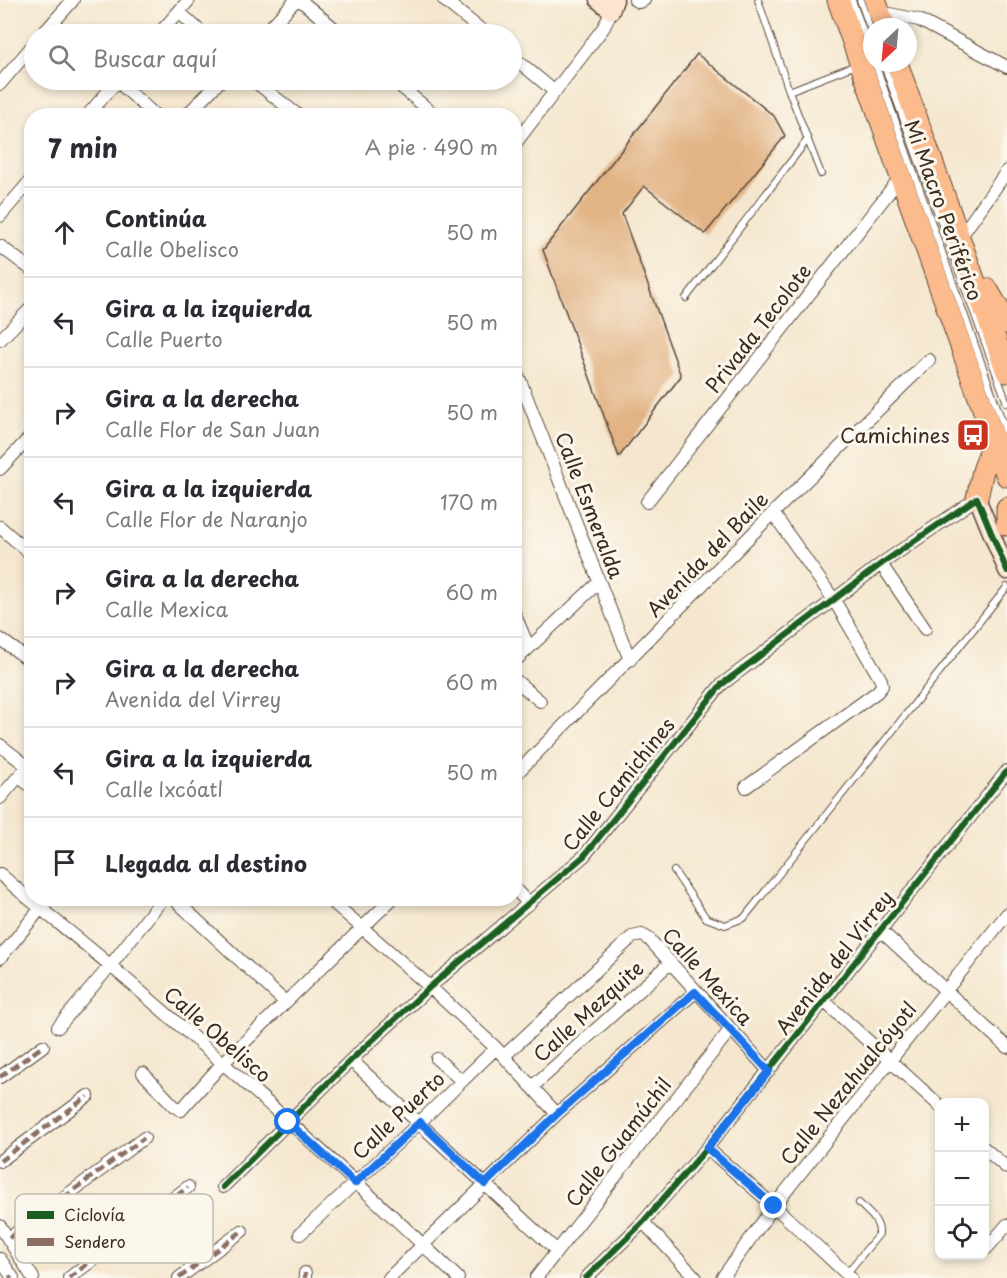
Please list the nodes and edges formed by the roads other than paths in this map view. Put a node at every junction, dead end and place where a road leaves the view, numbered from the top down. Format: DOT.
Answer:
graph roads {
  1 [pos="73,0"];
  2 [pos="189,0"];
  3 [pos="298,0"];
  4 [pos="444,0"];
  5 [pos="598,0"];
  6 [pos="635,0"];
  7 [pos="644,0"];
  8 [pos="758,0"];
  9 [pos="838,0"];
  10 [pos="852,0"];
  11 [pos="860,0"];
  12 [pos="613,5"];
  13 [pos="881,10"];
  14 [pos="179,12"];
  15 [pos="866,18"];
  16 [pos="52,24"];
  17 [pos="168,24"];
  18 [pos="192,24"];
  19 [pos="274,24"];
  20 [pos="328,24"];
  21 [pos="474,24"];
  22 [pos="863,39"];
  23 [pos="863,49"];
  24 [pos="24,56"];
  25 [pos="863,63"];
  26 [pos="522,64"];
  27 [pos="1007,67"];
  28 [pos="872,72"];
  29 [pos="873,72"];
  30 [pos="886,72"];
  31 [pos="900,72"];
  32 [pos="0,84"];
  33 [pos="109,90"];
  34 [pos="129,90"];
  35 [pos="211,90"];
  36 [pos="266,90"];
  37 [pos="405,90"];
  38 [pos="789,91"];
  39 [pos="555,92"];
  40 [pos="94,108"];
  41 [pos="148,108"];
  42 [pos="194,108"];
  43 [pos="289,108"];
  44 [pos="426,108"];
  45 [pos="522,135"];
  46 [pos="808,139"];
  47 [pos="1007,171"];
  48 [pos="821,174"];
  49 [pos="900,178"];
  50 [pos="24,188"];
  51 [pos="0,216"];
  52 [pos="959,239"];
  53 [pos="0,246"];
  54 [pos="24,264"];
  55 [pos="686,298"];
  56 [pos="24,315"];
  57 [pos="1007,323"];
  58 [pos="0,340"];
  59 [pos="929,360"];
  60 [pos="1007,372"];
  61 [pos="522,385"];
  62 [pos="1007,404"];
  63 [pos="1000,438"];
  64 [pos="24,444"];
  65 [pos="0,470"];
  66 [pos="1007,476"];
  67 [pos="977,498"];
  68 [pos="647,502"];
  69 [pos="1007,508"];
  70 [pos="773,513"];
  71 [pos="1007,525"];
  72 [pos="0,527"];
  73 [pos="24,548"];
  74 [pos="881,564"];
  75 [pos="1007,571"];
  76 [pos="599,582"];
  77 [pos="1007,587"];
  78 [pos="834,600"];
  79 [pos="924,629"];
  80 [pos="522,632"];
  81 [pos="0,639"];
  82 [pos="529,648"];
  83 [pos="522,655"];
  84 [pos="24,656"];
  85 [pos="630,660"];
  86 [pos="522,686"];
  87 [pos="540,701"];
  88 [pos="0,745"];
  89 [pos="24,761"];
  90 [pos="522,768"];
  91 [pos="24,770"];
  92 [pos="1007,771"];
  93 [pos="19,777"];
  94 [pos="24,781"];
  95 [pos="746,787"];
  96 [pos="0,798"];
  97 [pos="674,871"];
  98 [pos="0,874"];
  99 [pos="24,895"];
  100 [pos="522,897"];
  101 [pos="529,904"];
  102 [pos="37,906"];
  103 [pos="42,906"];
  104 [pos="157,906"];
  105 [pos="182,906"];
  106 [pos="337,906"];
  107 [pos="385,906"];
  108 [pos="40,909"];
  109 [pos="1007,914"];
  110 [pos="363,929"];
  111 [pos="880,930"];
  112 [pos="642,935"];
  113 [pos="0,958"];
  114 [pos="670,963"];
  115 [pos="110,966"];
  116 [pos="430,987"];
  117 [pos="695,992"];
  118 [pos="947,992"];
  119 [pos="824,1001"];
  120 [pos="285,1002"];
  121 [pos="58,1027"];
  122 [pos="730,1030"];
  123 [pos="43,1046"];
  124 [pos="1007,1047"];
  125 [pos="500,1052"];
  126 [pos="437,1059"];
  127 [pos="351,1060"];
  128 [pos="890,1062"];
  129 [pos="222,1064"];
  130 [pos="769,1071"];
  131 [pos="143,1073"];
  132 [pos="0,1077"];
  133 [pos="462,1081"];
  134 [pos="532,1087"];
  135 [pos="88,1096"];
  136 [pos="935,1102"];
  137 [pos="557,1114"];
  138 [pos="288,1122"];
  139 [pos="420,1122"];
  140 [pos="144,1138"];
  141 [pos="707,1148"];
  142 [pos="989,1152"];
  143 [pos="0,1161"];
  144 [pos="1007,1168"];
  145 [pos="355,1183"];
  146 [pos="485,1184"];
  147 [pos="188,1187"];
  148 [pos="223,1187"];
  149 [pos="68,1194"];
  150 [pos="179,1194"];
  151 [pos="859,1203"];
  152 [pos="774,1206"];
  153 [pos="643,1222"];
  154 [pos="1007,1225"];
  155 [pos="0,1226"];
  156 [pos="242,1231"];
  157 [pos="15,1234"];
  158 [pos="300,1234"];
  159 [pos="9,1238"];
  160 [pos="423,1244"];
  161 [pos="989,1246"];
  162 [pos="15,1248"];
  163 [pos="557,1251"];
  164 [pos="213,1253"];
  165 [pos="0,1259"];
  166 [pos="24,1263"];
  167 [pos="89,1263"];
  168 [pos="199,1263"];
  169 [pos="849,1276"];
  170 [pos="11,1277"];
  171 [pos="33,1278"];
  172 [pos="69,1278"];
  173 [pos="179,1278"];
  174 [pos="389,1278"];
  175 [pos="458,1278"];
  176 [pos="536,1278"];
  177 [pos="586,1278"];
  178 [pos="696,1278"];
  179 [pos="722,1278"];
  1 -- 16 [label="street"];
  2 -- 14 [label="street"];
  3 -- 19 [label="street"];
  3 -- 20 [label="street"];
  4 -- 21 [label="street"];
  5 -- 12 [label="street"];
  6 -- 7 [label="street"];
  8 -- 38 [label="lane"];
  9 -- 23 [label="highway"];
  10 -- 22 [label="lane, Mi Macro Periférico"];
  11 -- 15 [label="lane"];
  12 -- 39 [label="street"];
  13 -- 27 [label="street"];
  14 -- 17 [label="street"];
  14 -- 18 [label="street"];
  24 -- 32 [label="street"];
  25 -- 38 [label="lane"];
  26 -- 39 [label="street"];
  28 -- 49 [label="highway"];
  29 -- 63 [label="lane, Mi Macro Periférico"];
  30 -- 62 [label="lane, Mi Macro Periférico"];
  31 -- 52 [label="highway"];
  33 -- 40 [label="street"];
  34 -- 41 [label="street"];
  35 -- 42 [label="street"];
  36 -- 43 [label="street"];
  37 -- 44 [label="street"];
  38 -- 46 [label="lane"];
  39 -- 45 [label="street"];
  46 -- 48 [label="lane"];
  46 -- 55 [label="lane"];
  47 -- 52 [label="street"];
  49 -- 63 [label="highway"];
  49 -- 68 [label="street, Privada Tecolote"];
  50 -- 51 [label="street"];
  52 -- 57 [label="highway"];
  52 -- 60 [label="highway"];
  53 -- 54 [label="street"];
  56 -- 58 [label="street"];
  59 -- 70 [label="street, Avenida del Baile"];
  61 -- 76 [label="street, Calle Esmeralda"];
  63 -- 66 [label="highway"];
  63 -- 67 [label="highway"];
  64 -- 65 [label="street"];
  67 -- 74 [label="street, Calle Camichines"];
  67 -- 75 [label="street"];
  69 -- 71 [label="highway"];
  70 -- 78 [label="street"];
  70 -- 85 [label="street, Avenida del Baile"];
  72 -- 73 [label="street"];
  74 -- 78 [label="street, Calle Camichines"];
  74 -- 79 [label="street"];
  76 -- 82 [label="street"];
  76 -- 85 [label="street, Calle Esmeralda"];
  77 -- 97 [label="lane"];
  78 -- 95 [label="street"];
  78 -- 101 [label="street, Calle Camichines"];
  80 -- 82 [label="street"];
  81 -- 84 [label="street"];
  82 -- 83 [label="street"];
  85 -- 90 [label="street, Avenida del Baile"];
  86 -- 87 [label="street"];
  88 -- 89 [label="street"];
  91 -- 93 [label="street"];
  92 -- 111 [label="street, Avenida del Virrey"];
  93 -- 94 [label="street"];
  93 -- 96 [label="street"];
  98 -- 99 [label="street, Calle Obelisco"];
  100 -- 101 [label="street"];
  101 -- 116 [label="street, Calle Camichines"];
  102 -- 108 [label="street, Calle Obelisco"];
  103 -- 108 [label="street"];
  104 -- 115 [label="street"];
  105 -- 120 [label="street"];
  106 -- 110 [label="street"];
  107 -- 110 [label="street"];
  108 -- 113 [label="street"];
  108 -- 115 [label="street, Calle Obelisco"];
  109 -- 118 [label="street, Calle Nezahualcóyotl"];
  110 -- 116 [label="street"];
  110 -- 120 [label="street"];
  111 -- 118 [label="street"];
  111 -- 119 [label="street, Avenida del Virrey"];
  112 -- 114 [label="street, Calle Mexica"];
  112 -- 125 [label="street, Calle Puerto"];
  114 -- 117 [label="street, Calle Mexica"];
  114 -- 134 [label="street, Calle Mezquite"];
  115 -- 121 [label="street"];
  115 -- 129 [label="street, Calle Obelisco"];
  116 -- 125 [label="street"];
  116 -- 127 [label="street, Calle Camichines"];
  117 -- 122 [label="street, Calle Mexica"];
  117 -- 137 [label="street"];
  118 -- 124 [label="street"];
  118 -- 128 [label="street, Calle Nezahualcóyotl"];
  119 -- 128 [label="street"];
  119 -- 130 [label="street, Avenida del Virrey"];
  120 -- 129 [label="street"];
  122 -- 130 [label="street, Calle Mexica"];
  122 -- 163 [label="street, Calle Guamúchil"];
  123 -- 132 [label="street"];
  125 -- 133 [label="street, Calle Puerto"];
  125 -- 134 [label="street"];
  126 -- 133 [label="street"];
  127 -- 138 [label="street, Calle Camichines"];
  127 -- 139 [label="street"];
  128 -- 136 [label="street"];
  128 -- 152 [label="street, Calle Nezahualcóyotl"];
  129 -- 131 [label="street"];
  129 -- 138 [label="street, Calle Obelisco"];
  130 -- 141 [label="street, Avenida del Virrey"];
  133 -- 139 [label="street, Calle Puerto"];
  134 -- 137 [label="street"];
  135 -- 143 [label="street"];
  137 -- 146 [label="street"];
  138 -- 145 [label="street, Calle Obelisco"];
  138 -- 148 [label="street, Calle Camichines"];
  139 -- 145 [label="street, Calle Puerto"];
  139 -- 146 [label="street"];
  140 -- 149 [label="street"];
  141 -- 152 [label="street"];
  141 -- 153 [label="street, Avenida del Virrey"];
  142 -- 144 [label="street"];
  145 -- 158 [label="street, Calle Puerto"];
  145 -- 160 [label="street, Calle Obelisco"];
  146 -- 160 [label="street"];
  146 -- 163 [label="street"];
  147 -- 150 [label="street"];
  151 -- 169 [label="lane"];
  152 -- 169 [label="street"];
  152 -- 179 [label="street, Calle Nezahualcóyotl"];
  153 -- 177 [label="street, Avenida del Virrey"];
  153 -- 178 [label="street"];
  154 -- 161 [label="street"];
  155 -- 159 [label="street"];
  156 -- 164 [label="street"];
  157 -- 159 [label="street"];
  159 -- 162 [label="street"];
  160 -- 174 [label="street"];
  160 -- 175 [label="street, Calle Obelisco"];
  163 -- 176 [label="street, Calle Guamúchil"];
  165 -- 170 [label="street"];
  166 -- 171 [label="street"];
  167 -- 172 [label="street"];
  168 -- 173 [label="street"];
}
